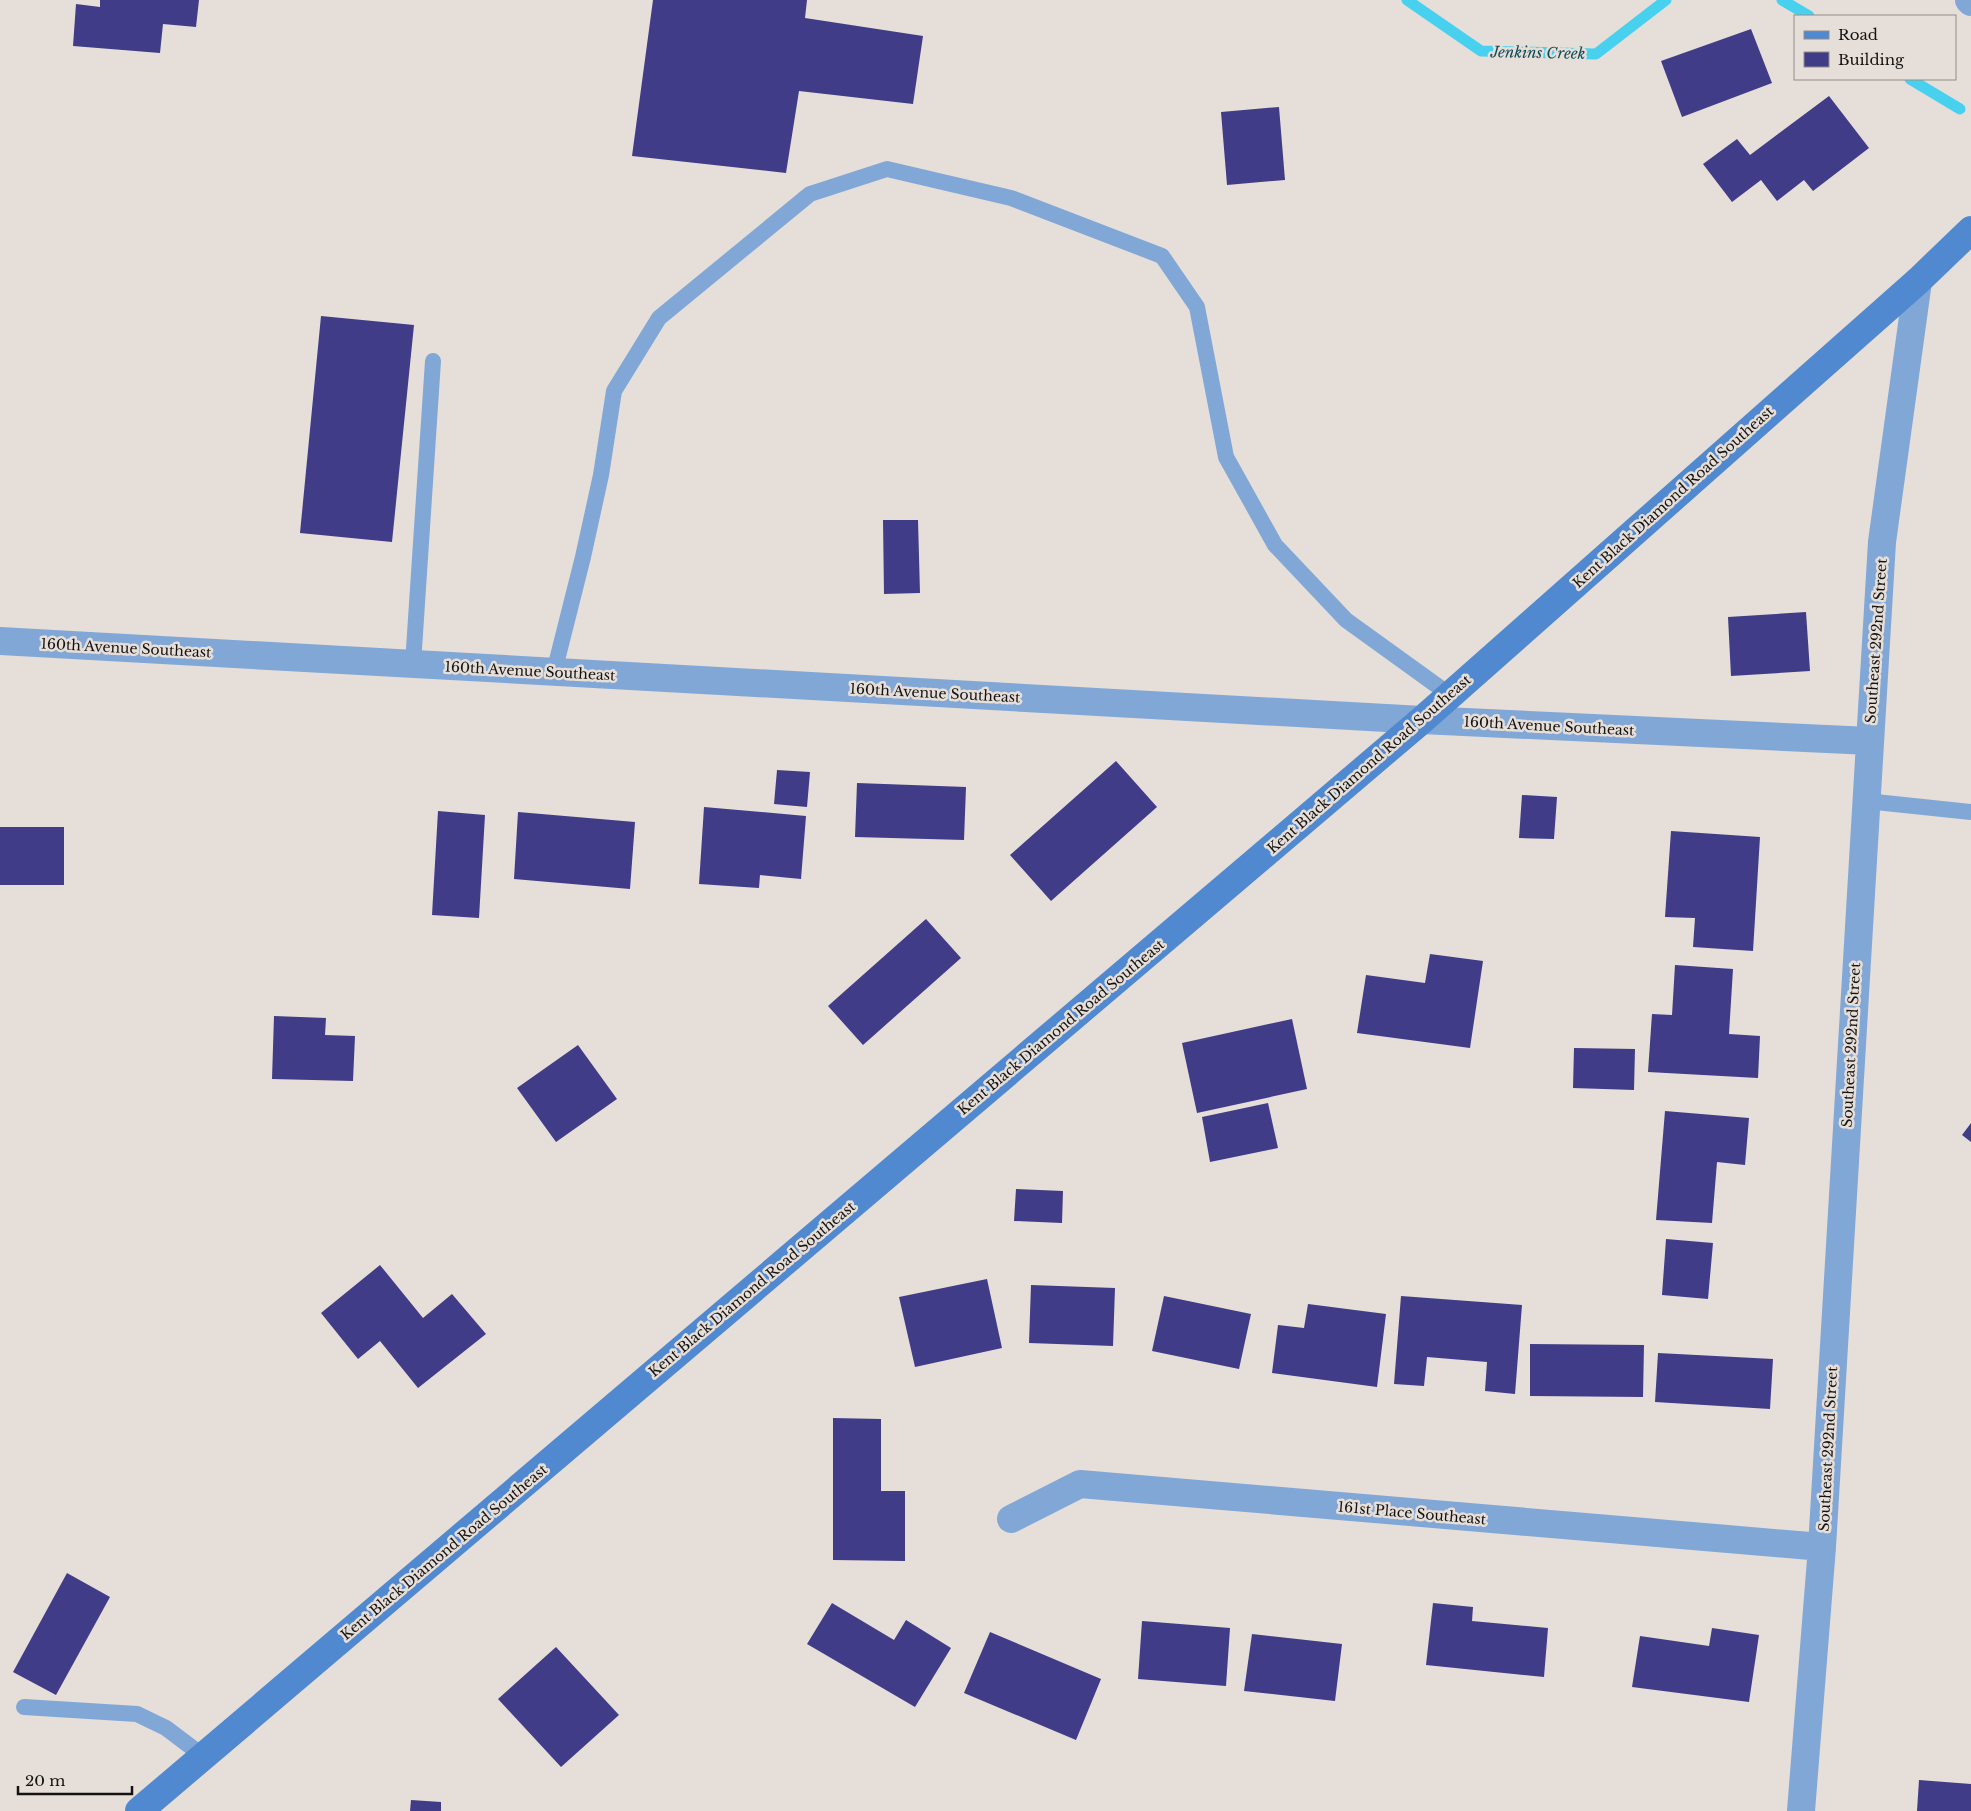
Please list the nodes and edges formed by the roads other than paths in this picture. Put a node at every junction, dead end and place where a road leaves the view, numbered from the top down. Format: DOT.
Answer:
graph roads {
  1 [pos="1971,230"];
  2 [pos="1918,281"];
  3 [pos="433,360"];
  4 [pos="0,641"];
  5 [pos="413,664"];
  6 [pos="554,672"];
  7 [pos="1450,695"];
  8 [pos="1422,720"];
  9 [pos="1870,741"];
  10 [pos="1866,801"];
  11 [pos="1971,812"];
  12 [pos="1011,1519"];
  13 [pos="1822,1547"];
  14 [pos="24,1706"];
  15 [pos="203,1756"];
  16 [pos="139,1811"];
  17 [pos="1801,1811"];
  1 -- 2 [label="street, Kent Black Diamond Road Southeast"];
  2 -- 7 [label="street, Kent Black Diamond Road Southeast"];
  2 -- 9 [label="street, Southeast 292nd Street"];
  3 -- 5 [label="lane"];
  4 -- 5 [label="street, 160th Avenue Southeast"];
  5 -- 6 [label="street, 160th Avenue Southeast"];
  6 -- 7 [label="lane"];
  6 -- 8 [label="street, 160th Avenue Southeast"];
  7 -- 8 [label="street, Kent Black Diamond Road Southeast"];
  8 -- 9 [label="street, 160th Avenue Southeast"];
  8 -- 15 [label="street, Kent Black Diamond Road Southeast"];
  9 -- 10 [label="street, Southeast 292nd Street"];
  10 -- 11 [label="lane"];
  10 -- 13 [label="street, Southeast 292nd Street"];
  12 -- 13 [label="street, 161st Place Southeast"];
  13 -- 17 [label="street, Southeast 292nd Street"];
  14 -- 15 [label="lane"];
  15 -- 16 [label="street, Kent Black Diamond Road Southeast"];
}
